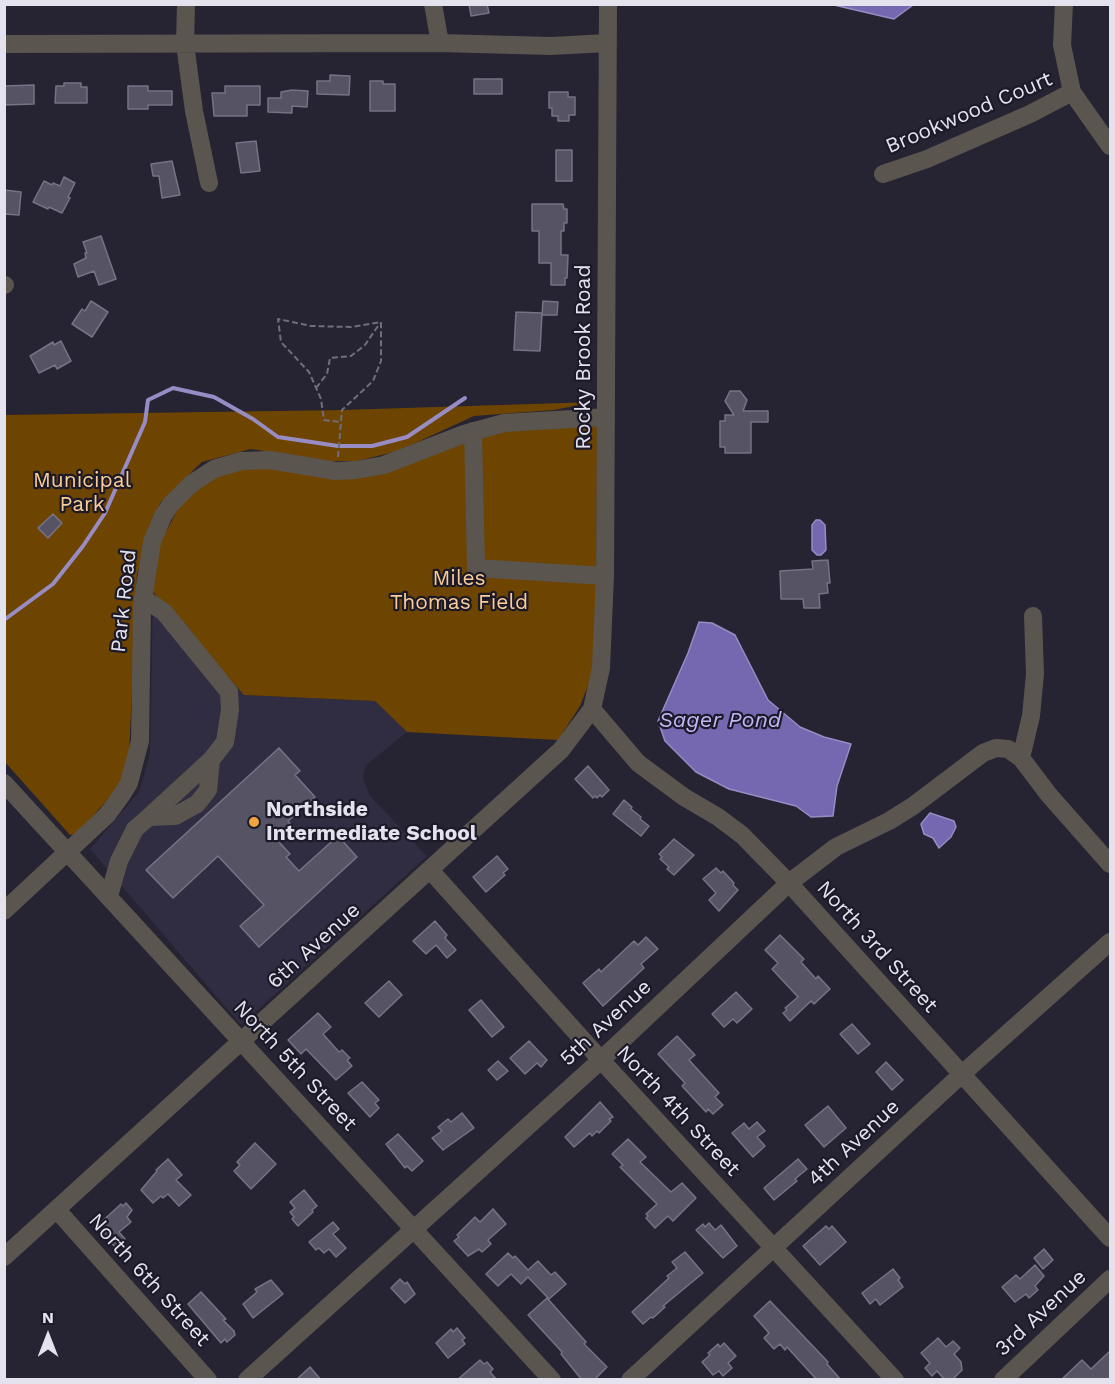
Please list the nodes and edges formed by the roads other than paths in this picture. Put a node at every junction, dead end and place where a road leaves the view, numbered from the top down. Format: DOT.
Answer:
graph roads {
  1 [pos="186,4"];
  2 [pos="433,4"];
  3 [pos="608,4"];
  4 [pos="1064,4"];
  5 [pos="440,43"];
  6 [pos="607,43"];
  7 [pos="4,44"];
  8 [pos="185,44"];
  9 [pos="1072,92"];
  10 [pos="1110,146"];
  11 [pos="883,174"];
  12 [pos="209,183"];
  13 [pos="606,417"];
  14 [pos="473,431"];
  15 [pos="605,576"];
  16 [pos="143,598"];
  17 [pos="1033,616"];
  18 [pos="592,709"];
  19 [pos="1021,758"];
  20 [pos="4,783"];
  21 [pos="69,852"];
  22 [pos="1110,864"];
  23 [pos="430,870"];
  24 [pos="789,883"];
  25 [pos="109,896"];
  26 [pos="4,911"];
  27 [pos="1110,942"];
  28 [pos="242,1042"];
  29 [pos="601,1060"];
  30 [pos="962,1074"];
  31 [pos="57,1210"];
  32 [pos="413,1228"];
  33 [pos="1110,1238"];
  34 [pos="774,1248"];
  35 [pos="4,1257"];
  36 [pos="1110,1279"];
  37 [pos="208,1380"];
  38 [pos="247,1380"];
  39 [pos="552,1380"];
  40 [pos="630,1380"];
  41 [pos="895,1380"];
  42 [pos="1003,1380"];
  1 -- 8 [label="street"];
  2 -- 5 [label="street"];
  3 -- 6 [label="street, Rocky Brook Road"];
  4 -- 9 [label="street"];
  5 -- 6 [label="street"];
  5 -- 8 [label="street"];
  6 -- 13 [label="street, Rocky Brook Road"];
  7 -- 8 [label="street"];
  8 -- 12 [label="street"];
  9 -- 10 [label="street"];
  9 -- 11 [label="street, Brookwood Court"];
  13 -- 14 [label="street, Park Road"];
  13 -- 15 [label="street, Rocky Brook Road"];
  14 -- 15 [label="street"];
  14 -- 16 [label="street, Park Road"];
  15 -- 18 [label="street, Rocky Brook Road"];
  16 -- 21 [label="street, Park Road"];
  16 -- 25 [label="street"];
  17 -- 19 [label="street"];
  18 -- 23 [label="street, 6th Avenue"];
  18 -- 24 [label="street, North 3rd Street"];
  19 -- 22 [label="street"];
  19 -- 24 [label="street, 5th Avenue"];
  20 -- 21 [label="street, North 5th Street"];
  21 -- 25 [label="street, North 5th Street"];
  21 -- 26 [label="street, Park Road"];
  23 -- 28 [label="street, 6th Avenue"];
  23 -- 29 [label="street, North 4th Street"];
  24 -- 29 [label="street, 5th Avenue"];
  24 -- 30 [label="street, North 3rd Street"];
  25 -- 28 [label="street, North 5th Street"];
  27 -- 30 [label="street, 4th Avenue"];
  28 -- 31 [label="street, 6th Avenue"];
  28 -- 32 [label="street, North 5th Street"];
  29 -- 32 [label="street, 5th Avenue"];
  29 -- 34 [label="street, North 4th Street"];
  30 -- 33 [label="street, North 3rd Street"];
  30 -- 34 [label="street, 4th Avenue"];
  31 -- 35 [label="street, 6th Avenue"];
  31 -- 37 [label="street, North 6th Street"];
  32 -- 38 [label="street, 5th Avenue"];
  32 -- 39 [label="street, North 5th Street"];
  34 -- 40 [label="street, 4th Avenue"];
  34 -- 41 [label="street, North 4th Street"];
  36 -- 42 [label="street, 3rd Avenue"];
}
